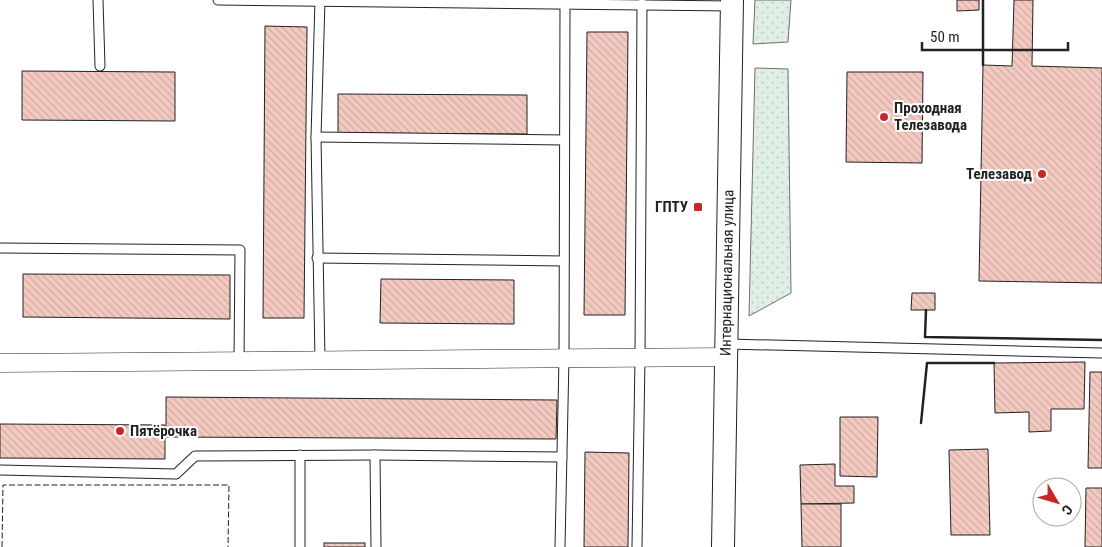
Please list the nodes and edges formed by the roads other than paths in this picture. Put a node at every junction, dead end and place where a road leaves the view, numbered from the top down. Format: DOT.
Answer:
graph roads {
  1 [pos="98,0"];
  2 [pos="218,0"];
  3 [pos="320,1"];
  4 [pos="501,1"];
  5 [pos="732,3"];
  6 [pos="565,4"];
  7 [pos="642,4"];
  8 [pos="100,66"];
  9 [pos="316,137"];
  10 [pos="564,140"];
  11 [pos="0,248"];
  12 [pos="318,258"];
  13 [pos="564,261"];
  14 [pos="726,351"];
  15 [pos="1102,353"];
  16 [pos="564,358"];
  17 [pos="640,358"];
  18 [pos="320,360"];
  19 [pos="239,361"];
  20 [pos="0,363"];
  21 [pos="300,455"];
  22 [pos="376,455"];
  23 [pos="562,457"];
  24 [pos="0,470"];
  25 [pos="300,547"];
  26 [pos="376,547"];
  27 [pos="560,547"];
  28 [pos="637,547"];
  29 [pos="723,547"];
  1 -- 8 [label="lane"];
  2 -- 3 [label="lane"];
  3 -- 4 [label="lane"];
  3 -- 9 [label="lane"];
  4 -- 6 [label="lane"];
  5 -- 7 [label="lane"];
  5 -- 14 [label="street, Интернациональная улица"];
  6 -- 7 [label="lane"];
  6 -- 10 [label="lane"];
  7 -- 17 [label="lane"];
  9 -- 10 [label="lane"];
  9 -- 12 [label="lane"];
  10 -- 13 [label="lane"];
  11 -- 19 [label="lane"];
  12 -- 13 [label="lane"];
  12 -- 18 [label="lane"];
  13 -- 16 [label="lane"];
  14 -- 15 [label="lane"];
  14 -- 17 [label="street"];
  14 -- 29 [label="street, Интернациональная улица"];
  16 -- 17 [label="street"];
  16 -- 18 [label="street"];
  16 -- 23 [label="lane"];
  17 -- 28 [label="lane"];
  18 -- 19 [label="street"];
  19 -- 20 [label="street"];
  21 -- 22 [label="lane"];
  21 -- 24 [label="lane"];
  21 -- 25 [label="lane"];
  22 -- 23 [label="lane"];
  22 -- 26 [label="lane"];
  23 -- 27 [label="lane"];
}
